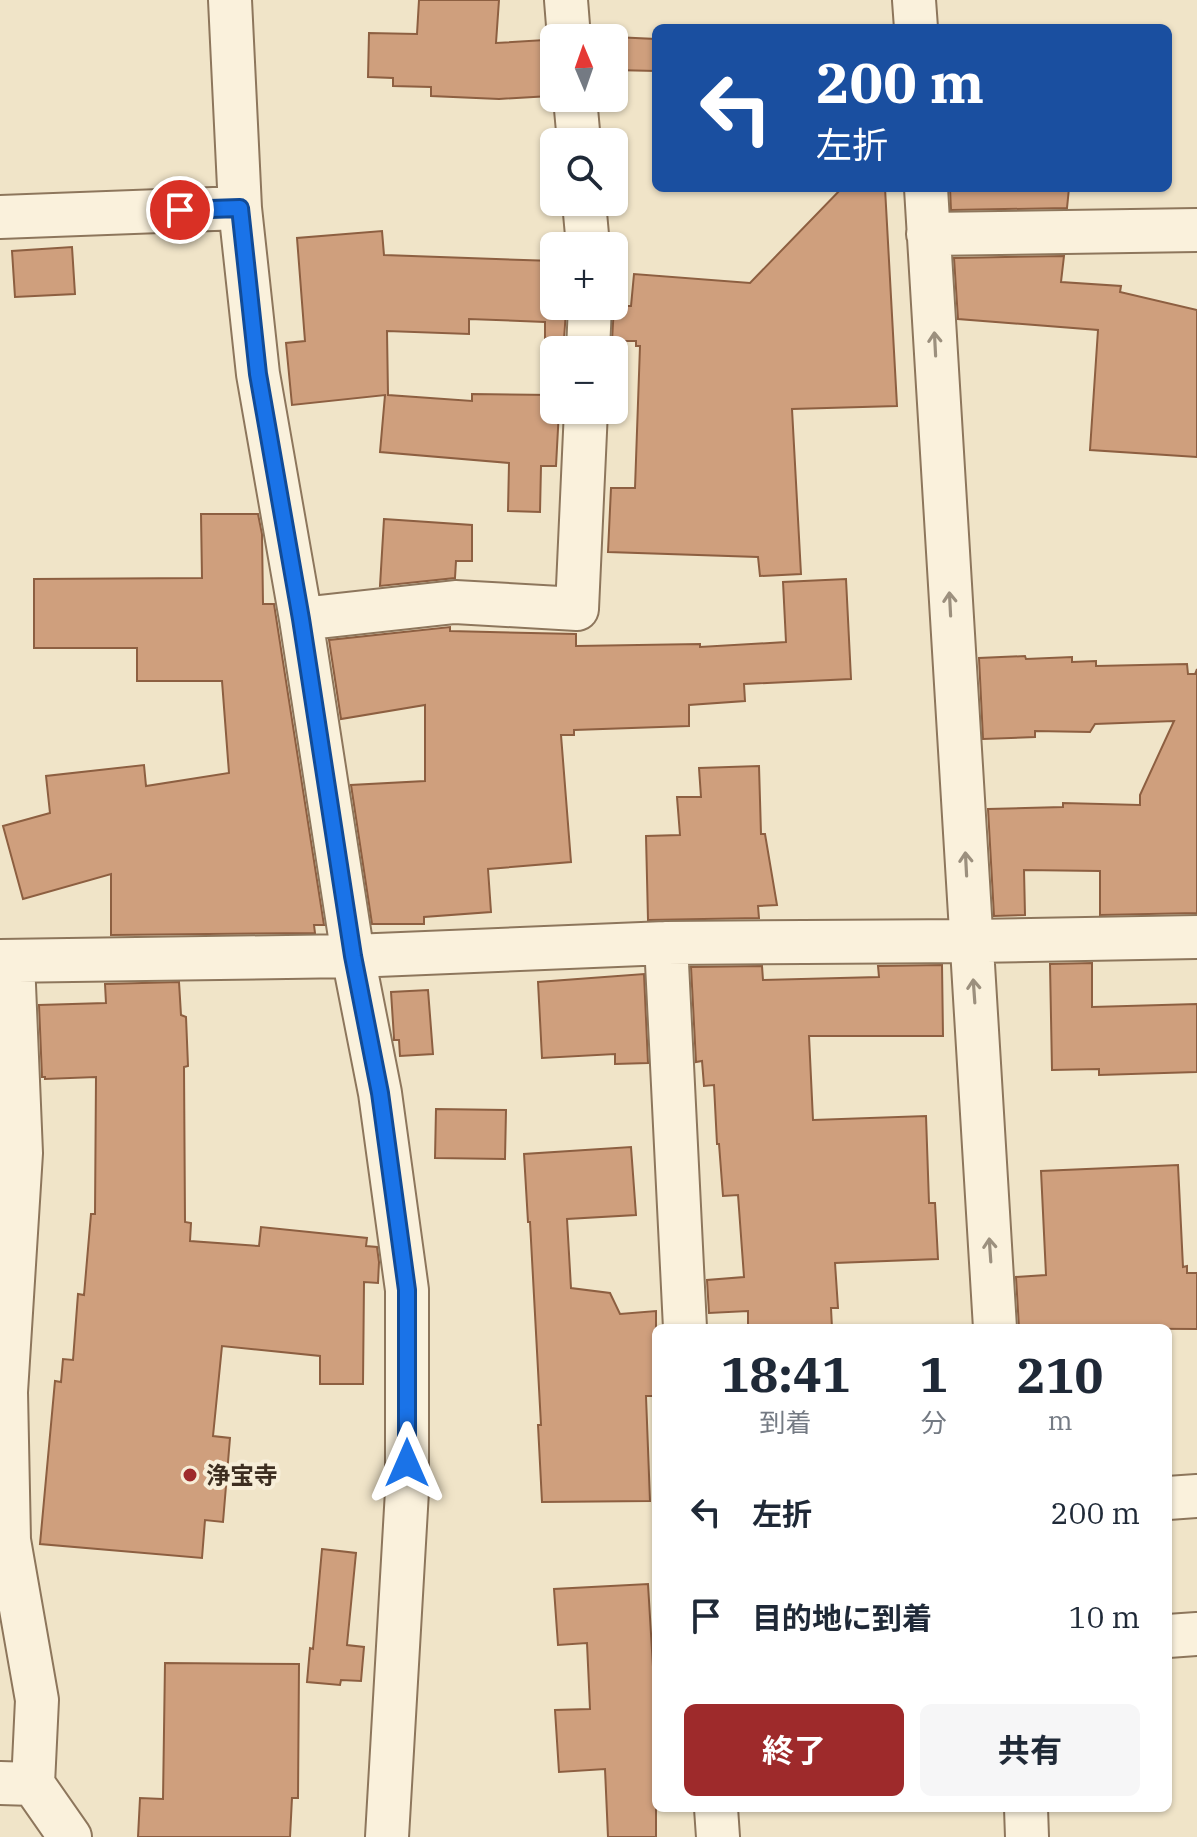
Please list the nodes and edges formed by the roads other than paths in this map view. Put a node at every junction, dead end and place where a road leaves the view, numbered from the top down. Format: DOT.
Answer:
graph roads {
  1 [pos="230,0"];
  2 [pos="566,0"];
  3 [pos="914,0"];
  4 [pos="568,24"];
  5 [pos="916,24"];
  6 [pos="926,192"];
  7 [pos="240,208"];
  8 [pos="0,217"];
  9 [pos="1197,230"];
  10 [pos="928,234"];
  11 [pos="585,424"];
  12 [pos="301,619"];
  13 [pos="1197,937"];
  14 [pos="971,941"];
  15 [pos="666,943"];
  16 [pos="353,956"];
  17 [pos="7,961"];
  18 [pos="685,1324"];
  19 [pos="995,1324"];
  20 [pos="3,1392"];
  21 [pos="1197,1496"];
  22 [pos="1172,1498"];
  23 [pos="1197,1634"];
  24 [pos="1172,1636"];
  25 [pos="17,1784"];
  26 [pos="716,1812"];
  27 [pos="1026,1812"];
  28 [pos="70,1837"];
  29 [pos="387,1837"];
  30 [pos="718,1837"];
  31 [pos="1027,1837"];
  1 -- 7 [label="street"];
  2 -- 4 [label="street"];
  3 -- 5 [label="street"];
  6 -- 10 [label="street"];
  7 -- 8 [label="street"];
  7 -- 12 [label="street"];
  9 -- 10 [label="street"];
  14 -- 10 [label="street, one-way"];
  11 -- 12 [label="street"];
  12 -- 16 [label="street"];
  13 -- 14 [label="street"];
  14 -- 15 [label="street"];
  19 -- 14 [label="street, one-way"];
  15 -- 16 [label="street"];
  15 -- 18 [label="street"];
  16 -- 17 [label="street"];
  16 -- 29 [label="street"];
  17 -- 20 [label="street"];
  20 -- 25 [label="street"];
  21 -- 22 [label="street"];
  23 -- 24 [label="street"];
  25 -- 28 [label="street"];
  26 -- 30 [label="street"];
  27 -- 31 [label="street"];
}
